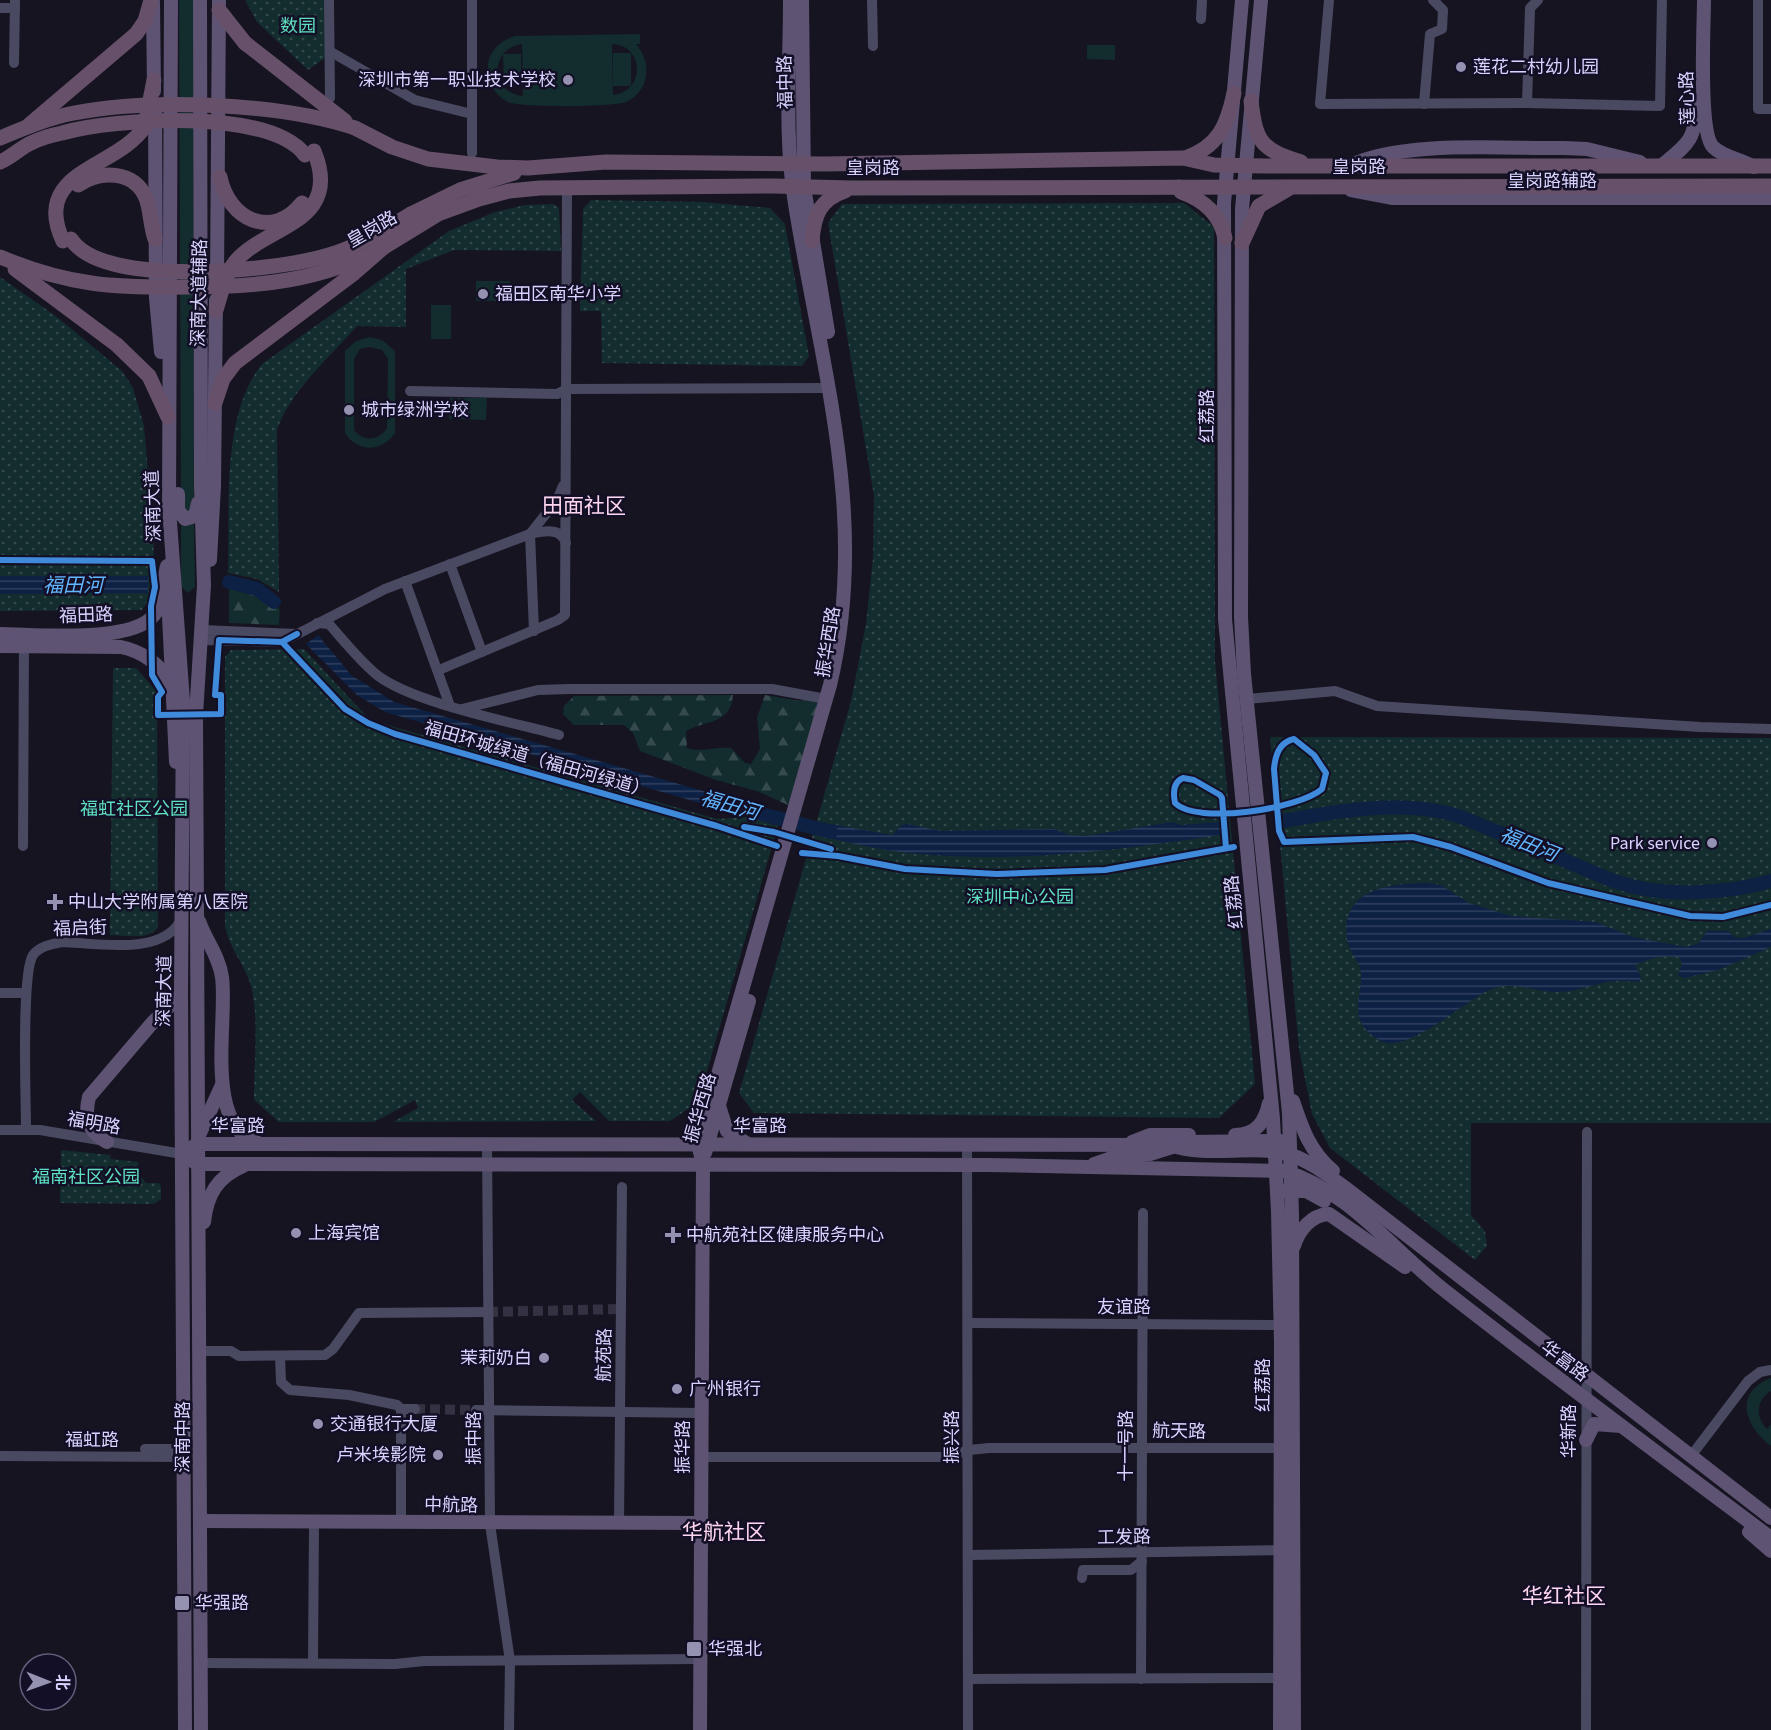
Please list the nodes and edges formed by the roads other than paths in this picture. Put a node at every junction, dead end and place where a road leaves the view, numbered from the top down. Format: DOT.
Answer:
graph roads {
  1 [pos="152,0"];
  2 [pos="171,0"];
  3 [pos="200,0"];
  4 [pos="329,0"];
  5 [pos="472,0"];
  6 [pos="790,0"];
  7 [pos="802,0"];
  8 [pos="872,0"];
  9 [pos="1202,0"];
  10 [pos="1242,0"];
  11 [pos="1261,0"];
  12 [pos="1329,0"];
  13 [pos="1433,0"];
  14 [pos="1538,0"];
  15 [pos="1662,0"];
  16 [pos="1696,0"];
  17 [pos="1704,0"];
  18 [pos="1758,0"];
  19 [pos="15,4"];
  20 [pos="219,5"];
  21 [pos="0,8"];
  22 [pos="1201,20"];
  23 [pos="873,46"];
  24 [pos="331,52"];
  25 [pos="14,63"];
  26 [pos="154,80"];
  27 [pos="1234,93"];
  28 [pos="330,98"];
  29 [pos="1251,101"];
  30 [pos="1527,103"];
  31 [pos="1424,104"];
  32 [pos="223,105"];
  33 [pos="1771,109"];
  34 [pos="472,114"];
  35 [pos="29,125"];
  36 [pos="355,128"];
  37 [pos="0,138"];
  38 [pos="309,153"];
  39 [pos="472,153"];
  40 [pos="1183,158"];
  41 [pos="0,162"];
  42 [pos="797,162"];
  43 [pos="1764,164"];
  44 [pos="1227,165"];
  45 [pos="1244,165"];
  46 [pos="1312,166"];
  47 [pos="1657,166"];
  48 [pos="528,168"];
  49 [pos="220,177"];
  50 [pos="1171,186"];
  51 [pos="1226,186"];
  52 [pos="1243,186"];
  53 [pos="1294,186"];
  54 [pos="1335,186"];
  55 [pos="1771,186"];
  56 [pos="798,187"];
  57 [pos="567,188"];
  58 [pos="852,188"];
  59 [pos="1771,198"];
  60 [pos="202,232"];
  61 [pos="1225,238"];
  62 [pos="155,239"];
  63 [pos="67,240"];
  64 [pos="812,241"];
  65 [pos="1242,243"];
  66 [pos="384,247"];
  67 [pos="0,258"];
  68 [pos="162,287"];
  69 [pos="216,309"];
  70 [pos="828,388"];
  71 [pos="567,389"];
  72 [pos="410,391"];
  73 [pos="215,403"];
  74 [pos="168,417"];
  75 [pos="169,454"];
  76 [pos="565,477"];
  77 [pos="201,485"];
  78 [pos="547,513"];
  79 [pos="566,519"];
  80 [pos="555,532"];
  81 [pos="530,534"];
  82 [pos="171,543"];
  83 [pos="567,543"];
  84 [pos="450,564"];
  85 [pos="167,566"];
  86 [pos="405,581"];
  87 [pos="204,585"];
  88 [pos="317,623"];
  89 [pos="534,631"];
  90 [pos="0,634"];
  91 [pos="202,635"];
  92 [pos="24,640"];
  93 [pos="0,646"];
  94 [pos="482,652"];
  95 [pos="439,670"];
  96 [pos="171,685"];
  97 [pos="826,699"];
  98 [pos="1247,699"];
  99 [pos="450,706"];
  100 [pos="462,709"];
  101 [pos="1771,729"];
  102 [pos="559,735"];
  103 [pos="183,787"];
  104 [pos="802,799"];
  105 [pos="790,844"];
  106 [pos="23,846"];
  107 [pos="190,912"];
  108 [pos="0,993"];
  109 [pos="26,993"];
  110 [pos="181,995"];
  111 [pos="1285,1077"];
  112 [pos="223,1084"];
  113 [pos="1271,1095"];
  114 [pos="719,1104"];
  115 [pos="26,1129"];
  116 [pos="0,1130"];
  117 [pos="1587,1132"];
  118 [pos="1290,1138"];
  119 [pos="108,1142"];
  120 [pos="197,1144"];
  121 [pos="260,1144"];
  122 [pos="487,1144"];
  123 [pos="703,1144"];
  124 [pos="748,1144"];
  125 [pos="967,1144"];
  126 [pos="1127,1145"];
  127 [pos="1170,1145"];
  128 [pos="1275,1147"];
  129 [pos="182,1154"];
  130 [pos="1290,1155"];
  131 [pos="197,1164"];
  132 [pos="254,1164"];
  133 [pos="487,1164"];
  134 [pos="703,1164"];
  135 [pos="967,1165"];
  136 [pos="1087,1167"];
  137 [pos="1276,1170"];
  138 [pos="1291,1173"];
  139 [pos="622,1187"];
  140 [pos="1291,1189"];
  141 [pos="1347,1189"];
  142 [pos="1277,1193"];
  143 [pos="1143,1213"];
  144 [pos="1385,1237"];
  145 [pos="197,1244"];
  146 [pos="1292,1250"];
  147 [pos="1458,1277"];
  148 [pos="1441,1288"];
  149 [pos="488,1311"];
  150 [pos="969,1323"];
  151 [pos="1143,1324"];
  152 [pos="1280,1325"];
  153 [pos="201,1351"];
  154 [pos="280,1356"];
  155 [pos="1771,1370"];
  156 [pos="1585,1373"];
  157 [pos="1586,1398"];
  158 [pos="1624,1403"];
  159 [pos="401,1409"];
  160 [pos="415,1409"];
  161 [pos="476,1410"];
  162 [pos="491,1410"];
  163 [pos="620,1412"];
  164 [pos="701,1413"];
  165 [pos="1616,1422"];
  166 [pos="1586,1440"];
  167 [pos="1142,1447"];
  168 [pos="1281,1448"];
  169 [pos="0,1449"];
  170 [pos="969,1450"];
  171 [pos="184,1453"];
  172 [pos="0,1456"];
  173 [pos="1691,1456"];
  174 [pos="701,1457"];
  175 [pos="1738,1493"];
  176 [pos="1729,1507"];
  177 [pos="1771,1509"];
  178 [pos="1771,1518"];
  179 [pos="201,1521"];
  180 [pos="314,1522"];
  181 [pos="401,1522"];
  182 [pos="700,1523"];
  183 [pos="490,1524"];
  184 [pos="619,1524"];
  185 [pos="1771,1538"];
  186 [pos="1280,1550"];
  187 [pos="1771,1551"];
  188 [pos="969,1555"];
  189 [pos="1142,1557"];
  190 [pos="1082,1578"];
  191 [pos="700,1659"];
  192 [pos="510,1661"];
  193 [pos="313,1662"];
  194 [pos="201,1663"];
  195 [pos="1280,1678"];
  196 [pos="968,1679"];
  197 [pos="1141,1679"];
  198 [pos="185,1730"];
  199 [pos="201,1730"];
  200 [pos="509,1730"];
  201 [pos="700,1730"];
  202 [pos="968,1730"];
  203 [pos="1280,1730"];
  204 [pos="1294,1730"];
  205 [pos="1586,1730"];
  1 -- 26 [label="main road, 深南大道辅路"];
  1 -- 35 [label="highway"];
  2 -- 74 [label="main road, 深南大道"];
  3 -- 60 [label="main road, 深南大道"];
  4 -- 24 [label="street"];
  5 -- 34 [label="street"];
  6 -- 42 [label="main road, 福中路"];
  7 -- 42 [label="main road, 福中路"];
  8 -- 23 [label="street"];
  9 -- 22 [label="street"];
  10 -- 27 [label="main road, 红荔路"];
  11 -- 29 [label="main road, 红荔路"];
  12 -- 31 [label="street"];
  13 -- 31 [label="street"];
  14 -- 30 [label="street"];
  15 -- 30 [label="street"];
  16 -- 47 [label="main road, 莲心路"];
  17 -- 43 [label="main road, 莲心路"];
  18 -- 33 [label="street"];
  19 -- 21 [label="street"];
  19 -- 25 [label="street"];
  20 -- 32 [label="main road, 深南大道辅路"];
  20 -- 36 [label="highway, bridge"];
  24 -- 28 [label="street"];
  24 -- 34 [label="street"];
  26 -- 62 [label="main road, 深南大道辅路"];
  26 -- 63 [label="highway"];
  27 -- 40 [label="highway"];
  27 -- 44 [label="main road, 红荔路"];
  29 -- 45 [label="main road, 红荔路"];
  29 -- 46 [label="highway"];
  30 -- 31 [label="street"];
  32 -- 35 [label="highway, 皇岗路, bridge"];
  32 -- 36 [label="highway, 皇岗路, bridge"];
  32 -- 38 [label="highway"];
  32 -- 49 [label="main road, 深南大道辅路"];
  32 -- 60 [label="main road"];
  34 -- 39 [label="street"];
  35 -- 37 [label="highway, 皇岗路, bridge"];
  36 -- 48 [label="highway, 皇岗路"];
  38 -- 41 [label="highway, bridge"];
  38 -- 49 [label="highway"];
  38 -- 69 [label="highway"];
  40 -- 42 [label="highway, 皇岗路"];
  40 -- 44 [label="highway, 皇岗路"];
  42 -- 48 [label="highway, 皇岗路"];
  42 -- 56 [label="main road, 振华西路"];
  43 -- 47 [label="highway, 皇岗路"];
  44 -- 45 [label="highway, 皇岗路"];
  44 -- 51 [label="main road, 红荔路"];
  45 -- 46 [label="highway, 皇岗路"];
  45 -- 52 [label="main road, 红荔路"];
  46 -- 47 [label="highway, 皇岗路"];
  48 -- 63 [label="highway, bridge"];
  49 -- 69 [label="main road, 深南大道辅路"];
  50 -- 51 [label="highway, 皇岗路"];
  50 -- 58 [label="highway, 皇岗路"];
  50 -- 61 [label="highway"];
  51 -- 52 [label="highway, 皇岗路"];
  51 -- 61 [label="main road, 红荔路"];
  52 -- 53 [label="highway, 皇岗路"];
  52 -- 65 [label="main road, 红荔路"];
  53 -- 54 [label="highway, 皇岗路"];
  53 -- 65 [label="highway"];
  54 -- 55 [label="highway, 皇岗路"];
  54 -- 59 [label="main road, 皇岗路辅路"];
  56 -- 57 [label="highway, 皇岗路"];
  56 -- 58 [label="highway, 皇岗路"];
  56 -- 64 [label="main road, 振华西路"];
  56 -- 70 [label="main road, 振华西路"];
  57 -- 66 [label="highway, 皇岗路"];
  57 -- 71 [label="street"];
  58 -- 64 [label="highway"];
  60 -- 77 [label="main road, 深南大道"];
  61 -- 113 [label="main road, 红荔路"];
  62 -- 63 [label="highway"];
  62 -- 74 [label="main road, 深南大道辅路"];
  63 -- 68 [label="highway, bridge"];
  64 -- 104 [label="main road, 振华西路"];
  65 -- 98 [label="main road, 红荔路"];
  66 -- 68 [label="highway, 皇岗路, bridge"];
  66 -- 73 [label="highway, bridge"];
  67 -- 68 [label="highway, 皇岗路, bridge"];
  67 -- 74 [label="highway, bridge"];
  69 -- 73 [label="main road, 深南大道辅路"];
  70 -- 71 [label="street"];
  70 -- 97 [label="main road, 振华西路"];
  71 -- 72 [label="street"];
  71 -- 76 [label="street"];
  73 -- 87 [label="main road, 深南大道辅路"];
  74 -- 75 [label="main road, 深南大道"];
  75 -- 77 [label="main road"];
  75 -- 82 [label="main road, 深南大道"];
  76 -- 78 [label="street"];
  76 -- 79 [label="street"];
  77 -- 87 [label="main road, 深南大道"];
  78 -- 79 [label="street"];
  78 -- 80 [label="street"];
  78 -- 81 [label="street"];
  79 -- 80 [label="street"];
  79 -- 83 [label="street"];
  80 -- 81 [label="street"];
  80 -- 83 [label="street"];
  81 -- 84 [label="street"];
  81 -- 89 [label="street"];
  82 -- 85 [label="main road"];
  82 -- 103 [label="main road, 深南大道"];
  83 -- 89 [label="street"];
  84 -- 86 [label="street"];
  84 -- 94 [label="street"];
  85 -- 92 [label="main road, 福田路"];
  85 -- 96 [label="main road"];
  86 -- 88 [label="street"];
  86 -- 95 [label="street"];
  87 -- 91 [label="main road, 深南大道"];
  88 -- 91 [label="street"];
  88 -- 99 [label="street"];
  89 -- 94 [label="street"];
  90 -- 92 [label="main road, 福田路"];
  91 -- 107 [label="main road, 深南大道"];
  92 -- 93 [label="main road, 福田路"];
  92 -- 96 [label="main road, 福田路"];
  92 -- 106 [label="street"];
  94 -- 95 [label="street"];
  95 -- 99 [label="street"];
  96 -- 103 [label="main road"];
  97 -- 100 [label="street"];
  97 -- 104 [label="main road, 振华西路"];
  98 -- 101 [label="street"];
  98 -- 111 [label="main road, 红荔路"];
  99 -- 100 [label="street"];
  100 -- 102 [label="street"];
  103 -- 107 [label="main road, 深南大道"];
  104 -- 105 [label="main road, 振华西路"];
  105 -- 114 [label="main road, 振华西路"];
  105 -- 123 [label="main road, 振华西路"];
  107 -- 109 [label="street, 福启街"];
  107 -- 110 [label="main road, 深南大道"];
  107 -- 112 [label="main road"];
  107 -- 120 [label="main road, 深南大道"];
  108 -- 109 [label="street"];
  109 -- 115 [label="street, 福启街"];
  110 -- 119 [label="main road"];
  110 -- 129 [label="main road, 深南大道"];
  111 -- 118 [label="main road, 红荔路"];
  111 -- 141 [label="main road"];
  112 -- 120 [label="main road"];
  112 -- 121 [label="main road"];
  113 -- 126 [label="main road"];
  113 -- 128 [label="main road, 红荔路"];
  114 -- 123 [label="main road, 振华西路"];
  114 -- 124 [label="main road"];
  115 -- 116 [label="street, 福明路"];
  115 -- 119 [label="street, 福明路"];
  117 -- 156 [label="street, 华新路"];
  118 -- 128 [label="main road, 华富路"];
  118 -- 130 [label="main road, 红荔路"];
  119 -- 129 [label="street, 福明路"];
  120 -- 121 [label="main road, 华富路"];
  120 -- 129 [label="main road, 华富路"];
  120 -- 131 [label="main road, 深南中路"];
  121 -- 122 [label="main road, 华富路"];
  122 -- 123 [label="main road, 华富路"];
  122 -- 133 [label="street, 振中路"];
  123 -- 124 [label="main road, 华富路"];
  123 -- 134 [label="main road, 振华西路"];
  124 -- 125 [label="main road, 华富路"];
  125 -- 126 [label="main road, 华富路"];
  125 -- 135 [label="street, 振兴路"];
  126 -- 127 [label="main road, 华富路"];
  127 -- 128 [label="main road, 华富路"];
  127 -- 136 [label="main road, 华富路"];
  128 -- 130 [label="main road, 华富路"];
  128 -- 137 [label="main road, 红荔路"];
  129 -- 131 [label="main road"];
  129 -- 171 [label="main road, 深南中路"];
  130 -- 138 [label="main road, 红荔路"];
  130 -- 141 [label="main road, 华富路"];
  131 -- 132 [label="main road, 华富路"];
  131 -- 145 [label="main road, 深南中路"];
  132 -- 133 [label="main road, 华富路"];
  132 -- 145 [label="main road"];
  133 -- 134 [label="main road, 华富路"];
  133 -- 149 [label="street, 振中路"];
  134 -- 135 [label="main road, 华富路"];
  134 -- 164 [label="main road, 振华路"];
  135 -- 136 [label="main road, 华富路"];
  135 -- 150 [label="street, 振兴路"];
  136 -- 137 [label="main road, 华富路"];
  137 -- 138 [label="main road, 华富路"];
  137 -- 142 [label="main road, 红荔路"];
  138 -- 140 [label="main road, 红荔路"];
  138 -- 144 [label="main road, 华富路"];
  139 -- 163 [label="street, 航苑路"];
  140 -- 142 [label="main road"];
  140 -- 144 [label="main road, 华富路"];
  140 -- 146 [label="main road, 红荔路"];
  141 -- 147 [label="main road, 华富路"];
  142 -- 152 [label="main road, 红荔路"];
  143 -- 151 [label="street, 十一号路"];
  144 -- 147 [label="main road, 华富路"];
  144 -- 148 [label="main road, 华富路"];
  145 -- 153 [label="main road, 深南中路"];
  146 -- 148 [label="main road"];
  146 -- 204 [label="main road, 红荔路"];
  147 -- 156 [label="main road, 华富路"];
  148 -- 157 [label="main road, 华富路"];
  149 -- 154 [label="street"];
  149 -- 162 [label="street, 振中路"];
  150 -- 151 [label="street, 友谊路"];
  150 -- 170 [label="street, 振兴路"];
  151 -- 152 [label="street, 友谊路"];
  151 -- 167 [label="street, 十一号路"];
  152 -- 168 [label="main road, 红荔路"];
  153 -- 154 [label="street"];
  153 -- 179 [label="main road, 深南中路"];
  154 -- 159 [label="street"];
  155 -- 173 [label="street"];
  156 -- 157 [label="street, 华新路"];
  156 -- 158 [label="main road, 华富路"];
  157 -- 165 [label="main road, 华富路"];
  157 -- 166 [label="street, 华新路"];
  158 -- 165 [label="main road"];
  158 -- 173 [label="main road, 华富路"];
  159 -- 160 [label="street"];
  159 -- 181 [label="street"];
  161 -- 162 [label="street"];
  162 -- 163 [label="street"];
  162 -- 183 [label="street, 振中路"];
  163 -- 164 [label="street"];
  163 -- 184 [label="street, 航苑路"];
  164 -- 174 [label="main road, 振华路"];
  165 -- 166 [label="main road"];
  165 -- 176 [label="main road, 华富路"];
  166 -- 205 [label="street, 华新路"];
  167 -- 168 [label="street, 航天路"];
  167 -- 170 [label="street, 航天路"];
  167 -- 189 [label="street, 十一号路"];
  168 -- 186 [label="main road, 红荔路"];
  169 -- 171 [label="street, 福虹路"];
  170 -- 174 [label="street"];
  170 -- 188 [label="street, 振兴路"];
  171 -- 172 [label="street, 福虹路"];
  171 -- 198 [label="main road, 深南中路"];
  173 -- 175 [label="main road, 华富路"];
  174 -- 182 [label="main road, 振华路"];
  175 -- 177 [label="main road, 华富路"];
  175 -- 178 [label="main road, 华富路"];
  176 -- 185 [label="main road, 华富路"];
  176 -- 187 [label="main road, 华富路"];
  179 -- 180 [label="main road, 中航路"];
  179 -- 194 [label="main road, 深南中路"];
  180 -- 181 [label="main road, 中航路"];
  180 -- 193 [label="street"];
  181 -- 183 [label="main road, 中航路"];
  182 -- 184 [label="main road, 中航路"];
  182 -- 191 [label="main road, 振华路"];
  183 -- 184 [label="main road, 中航路"];
  183 -- 192 [label="street, 振中路"];
  186 -- 189 [label="street, 工发路"];
  186 -- 195 [label="main road, 红荔路"];
  188 -- 189 [label="street, 工发路"];
  188 -- 196 [label="street, 振兴路"];
  189 -- 190 [label="street"];
  189 -- 197 [label="street, 十一号路"];
  191 -- 192 [label="street"];
  191 -- 201 [label="main road, 振华路"];
  192 -- 193 [label="street"];
  192 -- 200 [label="street, 振中路"];
  193 -- 194 [label="street"];
  194 -- 199 [label="main road, 深南中路"];
  195 -- 197 [label="street"];
  195 -- 203 [label="main road, 红荔路"];
  196 -- 197 [label="street"];
  196 -- 202 [label="street, 振兴路"];
}
